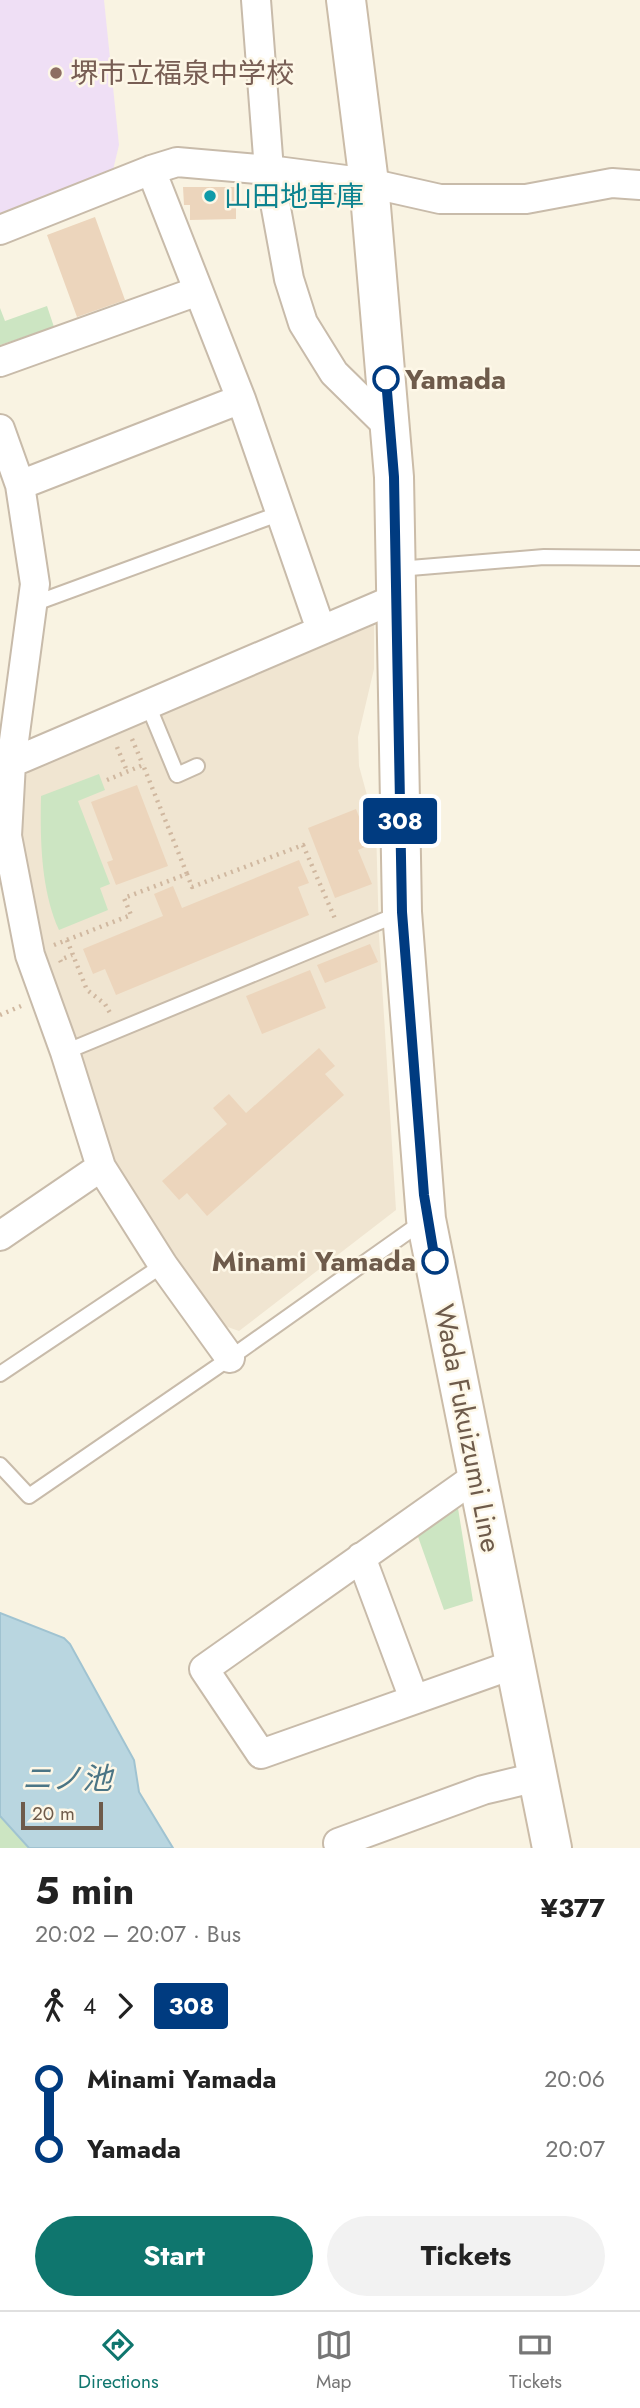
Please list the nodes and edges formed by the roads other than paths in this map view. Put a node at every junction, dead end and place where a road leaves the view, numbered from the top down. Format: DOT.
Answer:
graph roads {
  1 [pos="256,0"];
  2 [pos="346,0"];
  3 [pos="151,170"];
  4 [pos="269,170"];
  5 [pos="369,183"];
  6 [pos="640,185"];
  7 [pos="0,230"];
  8 [pos="198,291"];
  9 [pos="0,362"];
  10 [pos="241,399"];
  11 [pos="390,428"];
  12 [pos="0,429"];
  13 [pos="20,485"];
  14 [pos="281,513"];
  15 [pos="640,558"];
  16 [pos="397,583"];
  17 [pos="33,604"];
  18 [pos="321,631"];
  19 [pos="148,705"];
  20 [pos="11,763"];
  21 [pos="197,766"];
  22 [pos="402,912"];
  23 [pos="65,1052"];
  24 [pos="101,1167"];
  25 [pos="426,1219"];
  26 [pos="0,1236"];
  27 [pos="163,1265"];
  28 [pos="230,1358"];
  29 [pos="0,1374"];
  30 [pos="0,1465"];
  31 [pos="477,1476"];
  32 [pos="361,1557"];
  33 [pos="515,1664"];
  34 [pos="414,1699"];
  35 [pos="537,1777"];
  36 [pos="340,1848"];
  37 [pos="552,1848"];
  1 -- 4 [label="street"];
  2 -- 5 [label="main road, Wada Fukuizumi Line"];
  3 -- 4 [label="street"];
  3 -- 7 [label="street"];
  3 -- 8 [label="street"];
  4 -- 5 [label="street"];
  4 -- 11 [label="street"];
  5 -- 6 [label="street"];
  5 -- 11 [label="main road, Wada Fukuizumi Line"];
  8 -- 9 [label="street"];
  8 -- 10 [label="street"];
  10 -- 13 [label="street"];
  10 -- 14 [label="street"];
  11 -- 16 [label="main road, Wada Fukuizumi Line"];
  12 -- 13 [label="street"];
  13 -- 17 [label="street"];
  14 -- 17 [label="lane"];
  14 -- 18 [label="street"];
  15 -- 16 [label="lane"];
  16 -- 18 [label="street"];
  16 -- 22 [label="main road, Wada Fukuizumi Line"];
  17 -- 20 [label="street"];
  18 -- 19 [label="street"];
  19 -- 20 [label="street"];
  19 -- 21 [label="lane"];
  20 -- 23 [label="street"];
  22 -- 23 [label="lane"];
  22 -- 25 [label="main road, Wada Fukuizumi Line"];
  23 -- 24 [label="street"];
  24 -- 26 [label="street"];
  24 -- 27 [label="street"];
  25 -- 28 [label="lane"];
  25 -- 31 [label="main road, Wada Fukuizumi Line"];
  27 -- 28 [label="street"];
  27 -- 29 [label="lane"];
  28 -- 30 [label="lane"];
  31 -- 32 [label="street"];
  31 -- 33 [label="main road, Wada Fukuizumi Line"];
  32 -- 34 [label="street"];
  32 -- 34 [label="street"];
  33 -- 34 [label="street"];
  33 -- 35 [label="main road, Wada Fukuizumi Line"];
  35 -- 36 [label="street"];
  35 -- 37 [label="main road, Wada Fukuizumi Line"];
}
